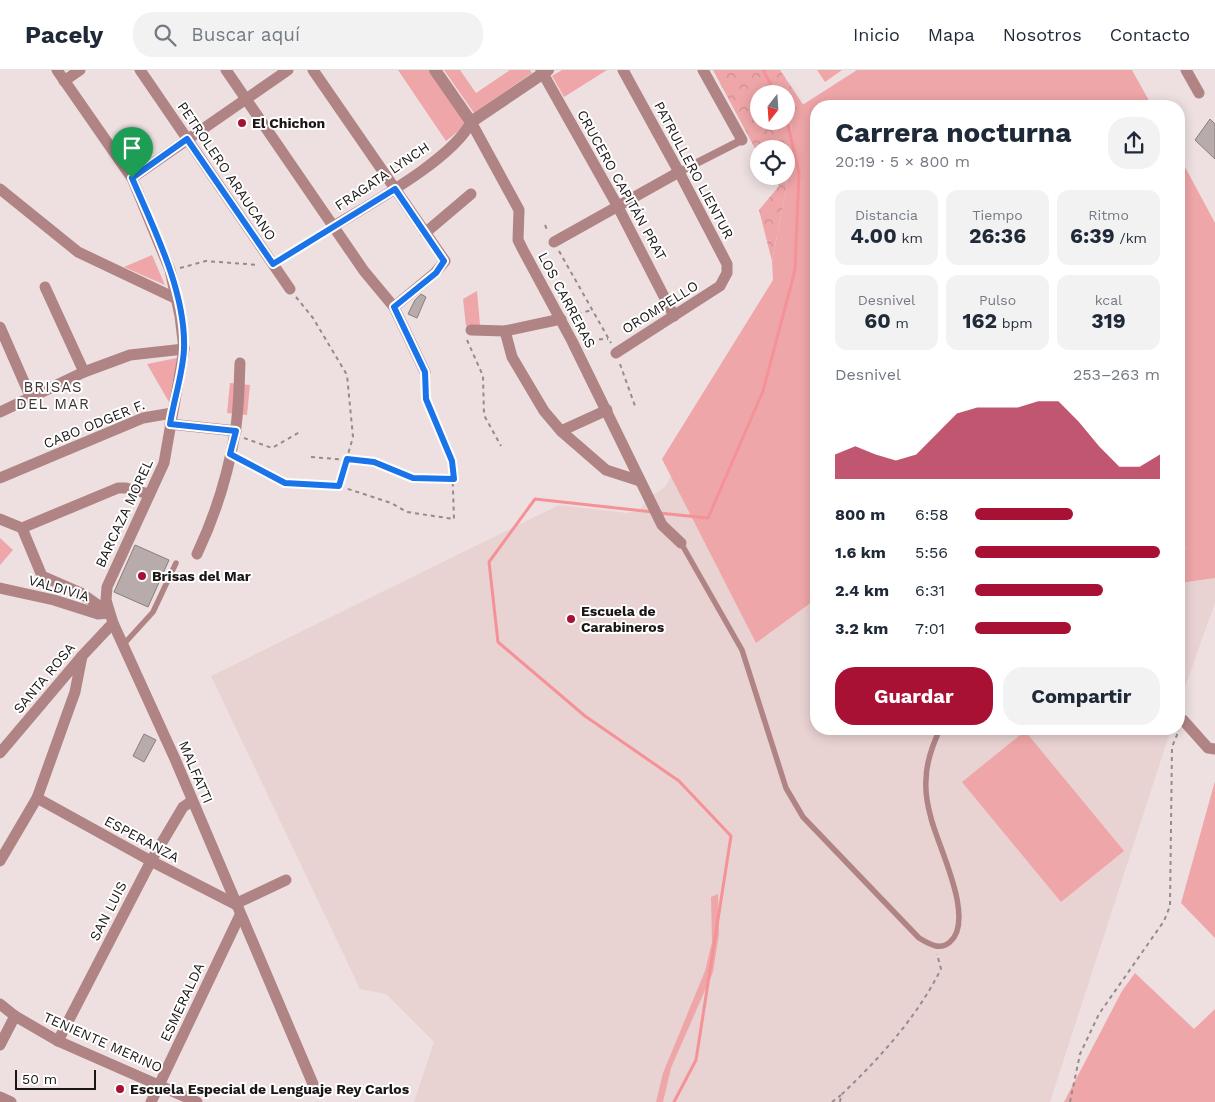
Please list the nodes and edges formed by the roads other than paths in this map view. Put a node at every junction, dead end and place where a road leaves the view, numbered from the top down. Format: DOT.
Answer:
graph roads {
  1 [pos="57,70"];
  2 [pos="80,70"];
  3 [pos="140,70"];
  4 [pos="226,70"];
  5 [pos="288,70"];
  6 [pos="314,70"];
  7 [pos="436,70"];
  8 [pos="623,70"];
  9 [pos="703,70"];
  10 [pos="1186,70"];
  11 [pos="544,71"];
  12 [pos="64,80"];
  13 [pos="1199,94"];
  14 [pos="246,99"];
  15 [pos="471,122"];
  16 [pos="187,139"];
  17 [pos="742,140"];
  18 [pos="679,172"];
  19 [pos="132,178"];
  20 [pos="0,189"];
  21 [pos="395,189"];
  22 [pos="471,194"];
  23 [pos="617,205"];
  24 [pos="334,226"];
  25 [pos="425,233"];
  26 [pos="554,242"];
  27 [pos="720,286"];
  28 [pos="45,288"];
  29 [pos="290,289"];
  30 [pos="178,299"];
  31 [pos="394,307"];
  32 [pos="674,316"];
  33 [pos="561,319"];
  34 [pos="0,327"];
  35 [pos="471,330"];
  36 [pos="505,331"];
  37 [pos="184,349"];
  38 [pos="616,353"];
  39 [pos="240,363"];
  40 [pos="84,372"];
  41 [pos="425,372"];
  42 [pos="31,398"];
  43 [pos="607,410"];
  44 [pos="0,412"];
  45 [pos="171,419"];
  46 [pos="561,431"];
  47 [pos="235,433"];
  48 [pos="0,478"];
  49 [pos="640,481"];
  50 [pos="149,494"];
  51 [pos="0,519"];
  52 [pos="22,528"];
  53 [pos="681,543"];
  54 [pos="197,554"];
  55 [pos="176,564"];
  56 [pos="0,588"];
  57 [pos="111,618"];
  58 [pos="123,645"];
  59 [pos="82,656"];
  60 [pos="1185,722"];
  61 [pos="937,735"];
  62 [pos="1215,749"];
  63 [pos="0,753"];
  64 [pos="37,798"];
  65 [pos="192,800"];
  66 [pos="0,861"];
  67 [pos="151,861"];
  68 [pos="286,880"];
  69 [pos="238,910"];
  70 [pos="0,1004"];
  71 [pos="15,1016"];
  72 [pos="58,1041"];
  73 [pos="0,1045"];
  74 [pos="160,1084"];
  75 [pos="313,1084"];
  76 [pos="0,1097"];
  77 [pos="11,1102"];
  78 [pos="151,1102"];
  79 [pos="197,1102"];
  1 -- 12 [label="street, BARCAZA MOREL"];
  2 -- 12 [label="street"];
  3 -- 16 [label="street, PETROLERO ARAUCANO"];
  4 -- 14 [label="street"];
  5 -- 14 [label="street"];
  6 -- 21 [label="street"];
  7 -- 15 [label="street, LOS CARRERAS"];
  8 -- 18 [label="street, PATRULLERO LIENTUR"];
  9 -- 17 [label="street"];
  10 -- 13 [label="street"];
  11 -- 15 [label="street, FRAGATA LYNCH"];
  11 -- 23 [label="street, CRUCERO CAPITÁN PRAT"];
  12 -- 19 [label="street, BARCAZA MOREL"];
  14 -- 16 [label="street"];
  14 -- 24 [label="street"];
  15 -- 21 [label="street, FRAGATA LYNCH"];
  15 -- 33 [label="street, LOS CARRERAS"];
  16 -- 19 [label="street"];
  16 -- 29 [label="street, PETROLERO ARAUCANO"];
  17 -- 18 [label="street"];
  18 -- 23 [label="street"];
  18 -- 27 [label="street, PATRULLERO LIENTUR"];
  19 -- 30 [label="street, BARCAZA MOREL"];
  20 -- 30 [label="street"];
  21 -- 24 [label="street, FRAGATA LYNCH"];
  21 -- 25 [label="street"];
  22 -- 25 [label="street"];
  23 -- 26 [label="street"];
  23 -- 32 [label="street, CRUCERO CAPITÁN PRAT"];
  24 -- 31 [label="street"];
  25 -- 31 [label="street"];
  27 -- 32 [label="street, OROMPELLO"];
  28 -- 40 [label="street"];
  30 -- 37 [label="street, BARCAZA MOREL"];
  31 -- 41 [label="street"];
  32 -- 38 [label="street, OROMPELLO"];
  33 -- 36 [label="street"];
  33 -- 43 [label="street, LOS CARRERAS"];
  34 -- 42 [label="street"];
  35 -- 36 [label="street"];
  36 -- 46 [label="street"];
  37 -- 40 [label="street"];
  37 -- 45 [label="street, BARCAZA MOREL"];
  39 -- 47 [label="street"];
  40 -- 42 [label="street"];
  42 -- 44 [label="street"];
  43 -- 46 [label="street"];
  43 -- 49 [label="street, LOS CARRERAS"];
  45 -- 47 [label="street"];
  45 -- 48 [label="street, CABO ODGER F."];
  45 -- 50 [label="street, BARCAZA MOREL"];
  46 -- 49 [label="street"];
  47 -- 54 [label="street"];
  49 -- 53 [label="street, LOS CARRERAS"];
  50 -- 52 [label="street"];
  50 -- 57 [label="street, BARCAZA MOREL"];
  51 -- 52 [label="street"];
  52 -- 57 [label="street"];
  53 -- 61 [label="lane"];
  55 -- 58 [label="lane"];
  56 -- 57 [label="street, VALDIVIA"];
  57 -- 58 [label="street, MALFATTI"];
  57 -- 59 [label="street, SANTA ROSA"];
  58 -- 65 [label="street, MALFATTI"];
  59 -- 63 [label="street, SANTA ROSA"];
  59 -- 64 [label="street"];
  60 -- 62 [label="street"];
  64 -- 66 [label="street"];
  64 -- 67 [label="street, ESPERANZA"];
  65 -- 67 [label="street, SAN LUIS"];
  65 -- 69 [label="street, MALFATTI"];
  67 -- 69 [label="street, ESPERANZA"];
  67 -- 72 [label="street, SAN LUIS"];
  68 -- 69 [label="street"];
  69 -- 74 [label="street, ESMERALDA"];
  69 -- 75 [label="street, MALFATTI"];
  70 -- 71 [label="street, TENIENTE MERINO"];
  71 -- 72 [label="street, TENIENTE MERINO"];
  71 -- 73 [label="street"];
  72 -- 74 [label="street, TENIENTE MERINO"];
  74 -- 78 [label="street, ESMERALDA"];
  74 -- 79 [label="street, TENIENTE MERINO"];
  76 -- 77 [label="street"];
}
